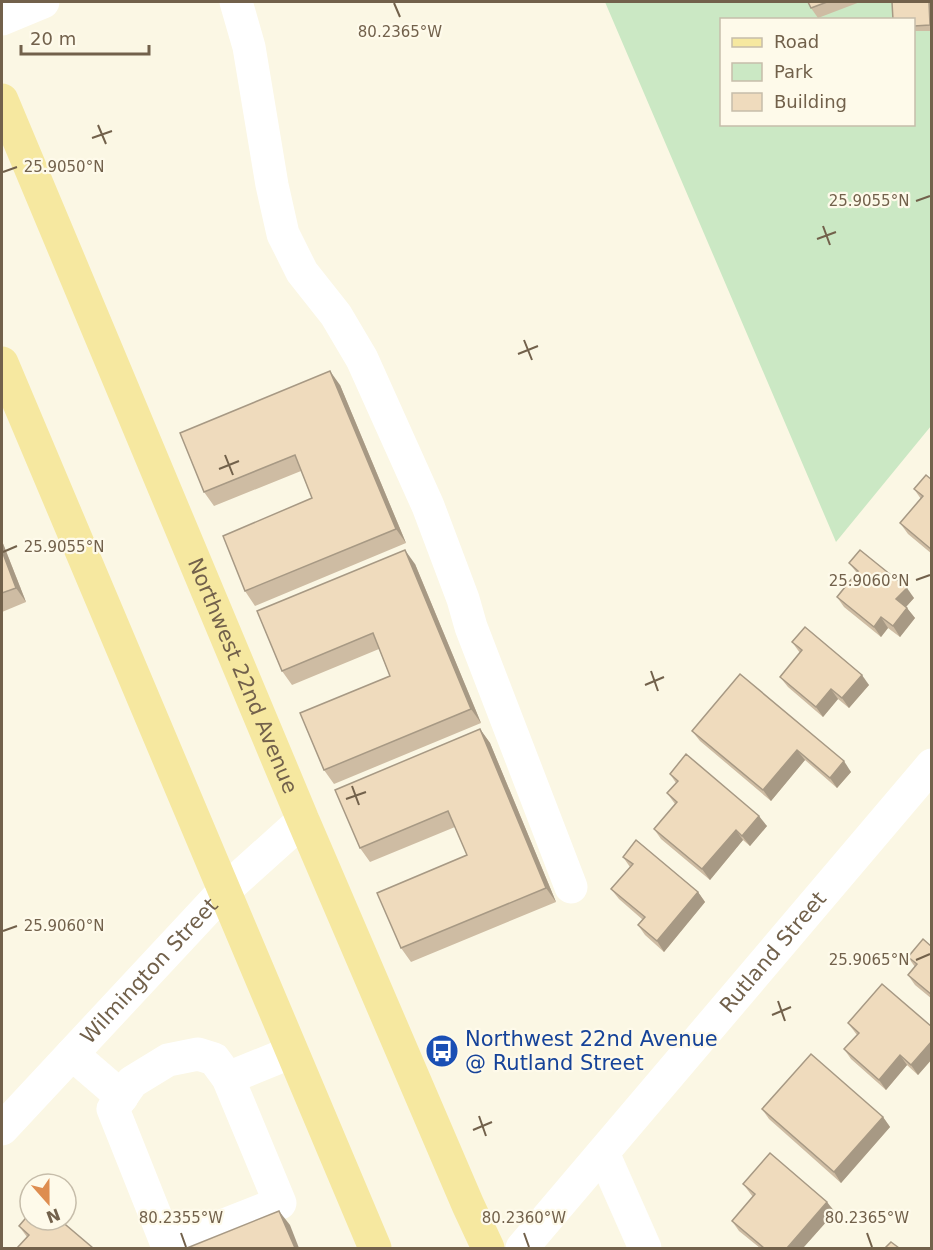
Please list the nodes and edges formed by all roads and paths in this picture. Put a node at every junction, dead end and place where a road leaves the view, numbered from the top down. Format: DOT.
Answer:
graph roads {
  1 [pos="43,2"];
  2 [pos="236,2"];
  3 [pos="2,19"];
  4 [pos="2,100"];
  5 [pos="2,363"];
  6 [pos="932,765"];
  7 [pos="303,820"];
  8 [pos="571,887"];
  9 [pos="223,892"];
  10 [pos="292,1052"];
  11 [pos="72,1054"];
  12 [pos="228,1078"];
  13 [pos="122,1097"];
  14 [pos="2,1130"];
  15 [pos="603,1153"];
  16 [pos="375,1248"];
  17 [pos="488,1248"];
  18 [pos="522,1248"];
  19 [pos="645,1248"];
  1 -- 3 [label="street"];
  2 -- 8 [label="street"];
  4 -- 7 [label="main road, Northwest 22nd Avenue"];
  5 -- 9 [label="main road"];
  6 -- 15 [label="street, Rutland Street"];
  7 -- 9 [label="street, Wilmington Street"];
  7 -- 17 [label="main road, Northwest 22nd Avenue"];
  9 -- 10 [label="main road"];
  9 -- 11 [label="street, Wilmington Street"];
  10 -- 12 [label="street"];
  10 -- 16 [label="main road"];
  11 -- 13 [label="street"];
  11 -- 14 [label="street, Wilmington Street"];
  12 -- 13 [label="street"];
  12 -- 13 [label="street"];
  15 -- 18 [label="street, Rutland Street"];
  15 -- 19 [label="street"];
}
